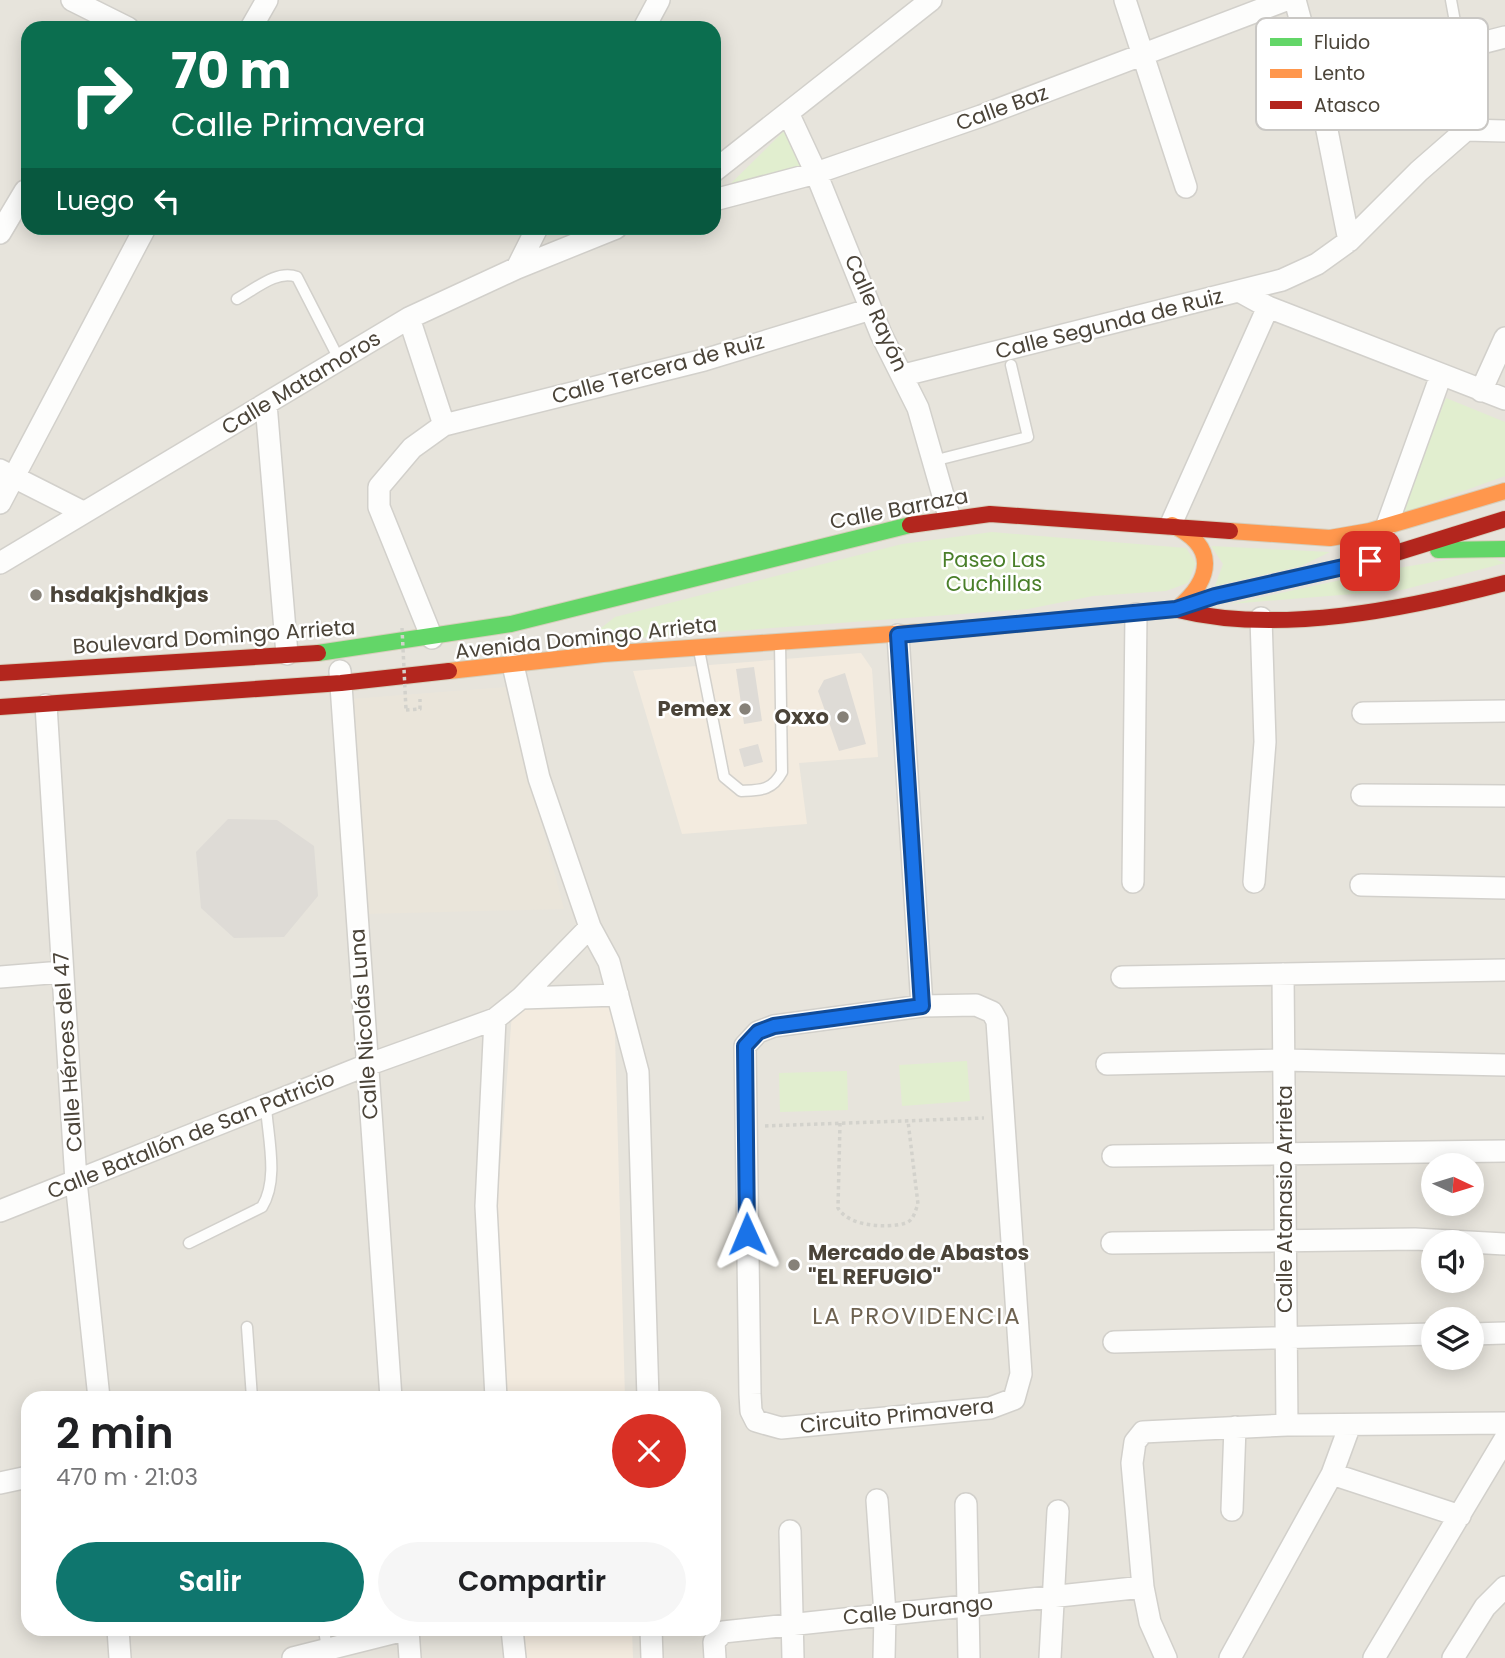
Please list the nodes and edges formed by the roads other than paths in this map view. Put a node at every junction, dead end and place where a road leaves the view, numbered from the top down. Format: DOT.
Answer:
graph roads {
  1 [pos="72,0"];
  2 [pos="267,0"];
  3 [pos="659,0"];
  4 [pos="931,0"];
  5 [pos="1125,0"];
  6 [pos="1286,0"];
  7 [pos="1296,0"];
  8 [pos="1451,0"];
  9 [pos="1301,18"];
  10 [pos="1452,18"];
  11 [pos="114,21"];
  12 [pos="255,21"];
  13 [pos="648,21"];
  14 [pos="1505,37"];
  15 [pos="1488,42"];
  16 [pos="1145,54"];
  17 [pos="789,115"];
  18 [pos="1327,130"];
  19 [pos="1466,130"];
  20 [pos="1505,131"];
  21 [pos="721,166"];
  22 [pos="816,173"];
  23 [pos="1186,187"];
  24 [pos="21,196"];
  25 [pos="721,198"];
  26 [pos="0,233"];
  27 [pos="141,235"];
  28 [pos="530,235"];
  29 [pos="542,235"];
  30 [pos="597,235"];
  31 [pos="1349,241"];
  32 [pos="563,248"];
  33 [pos="517,268"];
  34 [pos="1239,291"];
  35 [pos="237,299"];
  36 [pos="1268,307"];
  37 [pos="871,309"];
  38 [pos="409,318"];
  39 [pos="1505,338"];
  40 [pos="339,359"];
  41 [pos="1011,365"];
  42 [pos="904,375"];
  43 [pos="1440,375"];
  44 [pos="1481,391"];
  45 [pos="1505,399"];
  46 [pos="266,404"];
  47 [pos="444,425"];
  48 [pos="933,461"];
  49 [pos="7,474"];
  50 [pos="1505,491"];
  51 [pos="0,503"];
  52 [pos="83,512"];
  53 [pos="948,516"];
  54 [pos="1505,519"];
  55 [pos="1171,524"];
  56 [pos="1387,525"];
  57 [pos="1330,538"];
  58 [pos="1420,547"];
  59 [pos="1505,549"];
  60 [pos="0,563"];
  61 [pos="1505,583"];
  62 [pos="597,605"];
  63 [pos="1176,609"];
  64 [pos="1136,614"];
  65 [pos="1261,618"];
  66 [pos="558,629"];
  67 [pos="898,635"];
  68 [pos="432,638"];
  69 [pos="588,638"];
  70 [pos="780,640"];
  71 [pos="537,642"];
  72 [pos="698,647"];
  73 [pos="339,650"];
  74 [pos="287,654"];
  75 [pos="603,654"];
  76 [pos="513,665"];
  77 [pos="0,673"];
  78 [pos="341,683"];
  79 [pos="46,705"];
  80 [pos="0,707"];
  81 [pos="1505,711"];
  82 [pos="1363,713"];
  83 [pos="1362,795"];
  84 [pos="1505,796"];
  85 [pos="1133,882"];
  86 [pos="1254,882"];
  87 [pos="1361,885"];
  88 [pos="1505,888"];
  89 [pos="590,928"];
  90 [pos="1505,970"];
  91 [pos="62,972"];
  92 [pos="1283,974"];
  93 [pos="0,977"];
  94 [pos="1122,977"];
  95 [pos="618,995"];
  96 [pos="521,998"];
  97 [pos="922,1006"];
  98 [pos="495,1019"];
  99 [pos="1284,1060"];
  100 [pos="1107,1063"];
  101 [pos="367,1065"];
  102 [pos="1505,1065"];
  103 [pos="266,1107"];
  104 [pos="1283,1151"];
  105 [pos="1505,1151"];
  106 [pos="1113,1156"];
  107 [pos="76,1181"];
  108 [pos="0,1211"];
  109 [pos="1285,1241"];
  110 [pos="189,1243"];
  111 [pos="1112,1243"];
  112 [pos="1505,1244"];
  113 [pos="247,1327"];
  114 [pos="1505,1333"];
  115 [pos="1421,1334"];
  116 [pos="1484,1334"];
  117 [pos="1286,1337"];
  118 [pos="1114,1342"];
  119 [pos="98,1391"];
  120 [pos="252,1391"];
  121 [pos="390,1391"];
  122 [pos="496,1391"];
  123 [pos="648,1391"];
  124 [pos="1505,1423"];
  125 [pos="1287,1425"];
  126 [pos="1350,1425"];
  127 [pos="1235,1427"];
  128 [pos="1505,1439"];
  129 [pos="1332,1474"];
  130 [pos="21,1478"];
  131 [pos="0,1483"];
  132 [pos="877,1500"];
  133 [pos="966,1504"];
  134 [pos="1232,1510"];
  135 [pos="1058,1511"];
  136 [pos="1460,1516"];
  137 [pos="790,1531"];
  138 [pos="1143,1587"];
  139 [pos="1505,1587"];
  140 [pos="1051,1595"];
  141 [pos="968,1605"];
  142 [pos="885,1614"];
  143 [pos="790,1623"];
  144 [pos="721,1635"];
  145 [pos="118,1636"];
  146 [pos="351,1636"];
  147 [pos="408,1636"];
  148 [pos="513,1636"];
  149 [pos="652,1636"];
  150 [pos="720,1636"];
  151 [pos="326,1639"];
  152 [pos="120,1658"];
  153 [pos="293,1658"];
  154 [pos="410,1658"];
  155 [pos="515,1658"];
  156 [pos="652,1658"];
  157 [pos="715,1658"];
  158 [pos="793,1658"];
  159 [pos="884,1658"];
  160 [pos="970,1658"];
  161 [pos="1050,1658"];
  162 [pos="1166,1658"];
  163 [pos="1230,1658"];
  164 [pos="1374,1658"];
  165 [pos="1453,1658"];
  1 -- 11 [label="street"];
  2 -- 12 [label="street"];
  3 -- 13 [label="street"];
  4 -- 17 [label="street"];
  5 -- 16 [label="street"];
  6 -- 16 [label="street, Calle Baz"];
  7 -- 9 [label="street"];
  8 -- 10 [label="lane"];
  14 -- 15 [label="street"];
  16 -- 22 [label="street, Calle Baz"];
  16 -- 23 [label="street"];
  17 -- 21 [label="street"];
  17 -- 22 [label="street, Calle Rayón"];
  18 -- 31 [label="street"];
  19 -- 20 [label="street"];
  19 -- 31 [label="street"];
  22 -- 25 [label="street, Calle Baz"];
  22 -- 37 [label="street, Calle Rayón"];
  24 -- 26 [label="street"];
  27 -- 49 [label="street"];
  28 -- 33 [label="street"];
  29 -- 32 [label="street"];
  30 -- 32 [label="street, Calle Matamoros"];
  31 -- 34 [label="street"];
  32 -- 33 [label="street, Calle Matamoros"];
  33 -- 38 [label="street, Calle Matamoros"];
  34 -- 36 [label="street, Calle Segunda de Ruiz"];
  34 -- 42 [label="street, Calle Segunda de Ruiz"];
  35 -- 40 [label="lane"];
  36 -- 43 [label="street, Calle Segunda de Ruiz"];
  36 -- 55 [label="street"];
  37 -- 42 [label="street, Calle Rayón"];
  37 -- 47 [label="street, Calle Tercera de Ruiz"];
  38 -- 40 [label="street, Calle Matamoros"];
  38 -- 47 [label="street"];
  39 -- 44 [label="street"];
  40 -- 46 [label="street, Calle Matamoros"];
  41 -- 48 [label="lane"];
  42 -- 48 [label="street, Calle Rayón"];
  43 -- 44 [label="street, Calle Segunda de Ruiz"];
  43 -- 56 [label="street"];
  44 -- 45 [label="street, Calle Segunda de Ruiz"];
  46 -- 52 [label="street, Calle Matamoros"];
  46 -- 74 [label="street"];
  47 -- 68 [label="street"];
  48 -- 53 [label="street, Calle Rayón"];
  49 -- 51 [label="street"];
  49 -- 52 [label="street"];
  50 -- 56 [label="main road, Calle Barraza"];
  52 -- 60 [label="street, Calle Matamoros"];
  53 -- 55 [label="main road, Calle Barraza"];
  53 -- 62 [label="main road, Calle Barraza"];
  54 -- 58 [label="main road"];
  55 -- 57 [label="main road, Calle Barraza"];
  55 -- 63 [label="main road"];
  56 -- 57 [label="main road, Calle Barraza"];
  57 -- 58 [label="main road"];
  58 -- 59 [label="main road"];
  58 -- 63 [label="main road"];
  61 -- 65 [label="main road"];
  62 -- 66 [label="main road"];
  62 -- 68 [label="main road, Calle Barraza"];
  63 -- 64 [label="main road, Avenida Domingo Arrieta"];
  63 -- 65 [label="main road"];
  64 -- 67 [label="main road, Avenida Domingo Arrieta"];
  64 -- 85 [label="street"];
  65 -- 86 [label="street"];
  67 -- 70 [label="main road, Avenida Domingo Arrieta"];
  67 -- 97 [label="street"];
  68 -- 73 [label="main road, Boulevard Domingo Arrieta"];
  69 -- 75 [label="main road"];
  70 -- 72 [label="main road, Avenida Domingo Arrieta"];
  70 -- 72 [label="lane"];
  71 -- 76 [label="main road"];
  72 -- 75 [label="main road, Avenida Domingo Arrieta"];
  73 -- 74 [label="main road, Boulevard Domingo Arrieta"];
  73 -- 78 [label="street, Calle Nicolás Luna"];
  74 -- 77 [label="main road, Boulevard Domingo Arrieta"];
  75 -- 76 [label="main road, Avenida Domingo Arrieta"];
  76 -- 78 [label="main road, Avenida Domingo Arrieta"];
  76 -- 89 [label="street"];
  78 -- 79 [label="main road, Avenida Domingo Arrieta"];
  78 -- 101 [label="street, Calle Nicolás Luna"];
  79 -- 80 [label="main road, Avenida Domingo Arrieta"];
  79 -- 91 [label="street, Calle Héroes del 47"];
  81 -- 82 [label="street"];
  83 -- 84 [label="street"];
  87 -- 88 [label="street"];
  89 -- 95 [label="street"];
  89 -- 96 [label="street, Calle Batallón de San Patricio"];
  90 -- 92 [label="street"];
  91 -- 93 [label="street"];
  91 -- 107 [label="street, Calle Héroes del 47"];
  92 -- 94 [label="street"];
  92 -- 99 [label="street, Calle Atanasio Arrieta"];
  95 -- 96 [label="street"];
  95 -- 123 [label="street"];
  96 -- 98 [label="street, Calle Batallón de San Patricio"];
  97 -- 97 [label="street, Circuito Primavera"];
  98 -- 101 [label="street, Calle Batallón de San Patricio"];
  98 -- 122 [label="street"];
  99 -- 100 [label="street"];
  99 -- 102 [label="street"];
  99 -- 104 [label="street, Calle Atanasio Arrieta"];
  101 -- 103 [label="street, Calle Batallón de San Patricio"];
  101 -- 121 [label="street, Calle Nicolás Luna"];
  103 -- 107 [label="street, Calle Batallón de San Patricio"];
  103 -- 110 [label="lane"];
  104 -- 105 [label="street"];
  104 -- 106 [label="street"];
  104 -- 109 [label="street, Calle Atanasio Arrieta"];
  107 -- 108 [label="street, Calle Batallón de San Patricio"];
  107 -- 119 [label="street, Calle Héroes del 47"];
  109 -- 111 [label="street"];
  109 -- 112 [label="street"];
  109 -- 117 [label="street, Calle Atanasio Arrieta"];
  113 -- 120 [label="lane"];
  114 -- 116 [label="street"];
  115 -- 117 [label="street"];
  117 -- 118 [label="street"];
  117 -- 125 [label="street, Calle Atanasio Arrieta"];
  124 -- 126 [label="street"];
  125 -- 126 [label="street"];
  125 -- 127 [label="street"];
  126 -- 129 [label="street"];
  127 -- 134 [label="street"];
  127 -- 138 [label="street"];
  128 -- 136 [label="street"];
  129 -- 136 [label="street"];
  129 -- 163 [label="street"];
  130 -- 131 [label="street"];
  132 -- 142 [label="street"];
  133 -- 141 [label="street"];
  135 -- 140 [label="street"];
  136 -- 164 [label="street"];
  137 -- 143 [label="street"];
  138 -- 140 [label="street, Calle Durango"];
  138 -- 162 [label="street"];
  139 -- 165 [label="street"];
  140 -- 141 [label="street, Calle Durango"];
  140 -- 161 [label="street"];
  141 -- 142 [label="street, Calle Durango"];
  141 -- 160 [label="street"];
  142 -- 143 [label="street, Calle Durango"];
  142 -- 159 [label="street"];
  143 -- 144 [label="street, Calle Durango"];
  143 -- 158 [label="street"];
  145 -- 152 [label="street"];
  146 -- 151 [label="street"];
  147 -- 154 [label="street"];
  148 -- 155 [label="street"];
  149 -- 156 [label="street"];
  150 -- 157 [label="street, Calle Durango"];
  151 -- 153 [label="street"];
}
